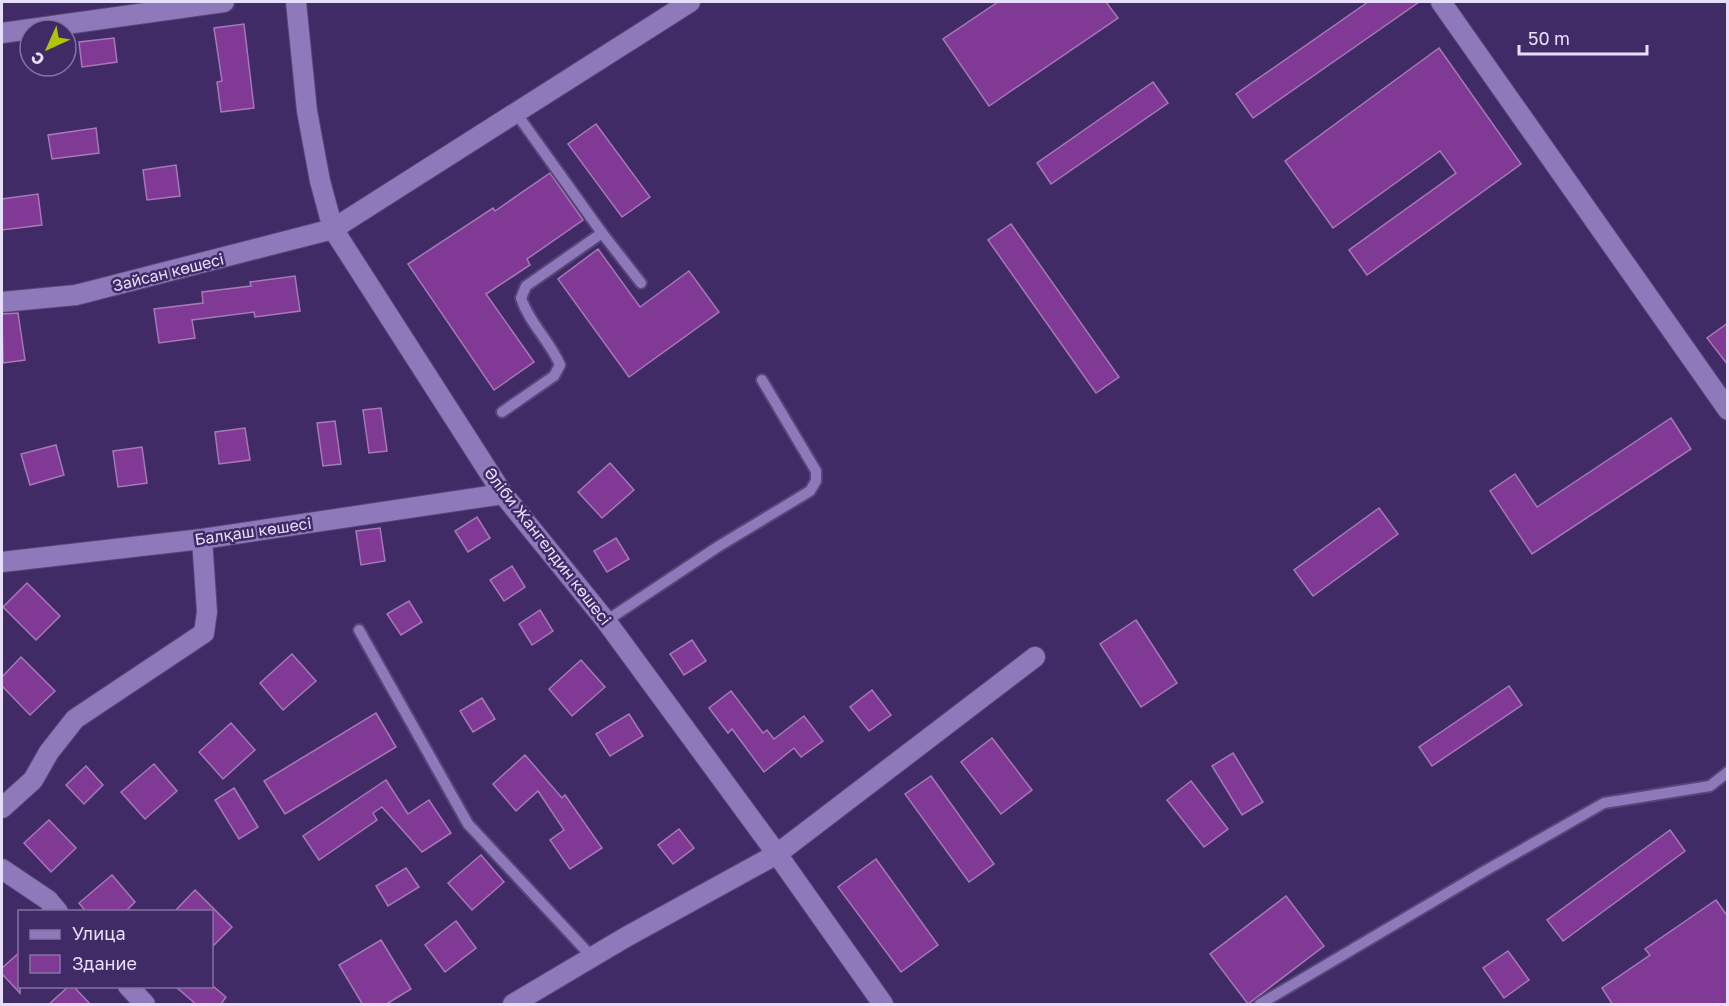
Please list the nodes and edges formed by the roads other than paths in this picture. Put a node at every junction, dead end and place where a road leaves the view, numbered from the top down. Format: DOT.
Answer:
graph roads {
  1 [pos="224,2"];
  2 [pos="296,2"];
  3 [pos="690,2"];
  4 [pos="1441,2"];
  5 [pos="2,33"];
  6 [pos="516,113"];
  7 [pos="333,229"];
  8 [pos="602,233"];
  9 [pos="641,284"];
  10 [pos="2,302"];
  11 [pos="762,380"];
  12 [pos="1728,410"];
  13 [pos="502,412"];
  14 [pos="503,494"];
  15 [pos="202,539"];
  16 [pos="2,562"];
  17 [pos="606,621"];
  18 [pos="359,630"];
  19 [pos="1035,657"];
  20 [pos="1728,772"];
  21 [pos="2,808"];
  22 [pos="777,854"];
  23 [pos="2,869"];
  24 [pos="56,910"];
  25 [pos="592,957"];
  26 [pos="129,988"];
  27 [pos="145,1005"];
  28 [pos="513,1005"];
  29 [pos="883,1005"];
  30 [pos="1260,1005"];
  1 -- 5 [label="street"];
  2 -- 7 [label="street, Әліби Жангелдин көшесі"];
  3 -- 6 [label="street, Зайсан көшесі"];
  4 -- 12 [label="street"];
  6 -- 7 [label="street, Зайсан көшесі"];
  6 -- 8 [label="lane"];
  7 -- 10 [label="street, Зайсан көшесі"];
  7 -- 14 [label="street, Әліби Жангелдин көшесі"];
  8 -- 9 [label="lane"];
  8 -- 13 [label="lane"];
  11 -- 17 [label="lane"];
  14 -- 15 [label="street, Балқаш көшесі"];
  14 -- 17 [label="street, Әліби Жангелдин көшесі"];
  15 -- 16 [label="street, Балқаш көшесі"];
  15 -- 21 [label="street"];
  17 -- 22 [label="street, Әліби Жангелдин көшесі"];
  18 -- 25 [label="lane"];
  19 -- 22 [label="street"];
  20 -- 30 [label="lane"];
  22 -- 25 [label="street"];
  22 -- 29 [label="street, Әліби Жангелдин көшесі"];
  23 -- 24 [label="street"];
  25 -- 28 [label="street"];
  26 -- 27 [label="street"];
}
